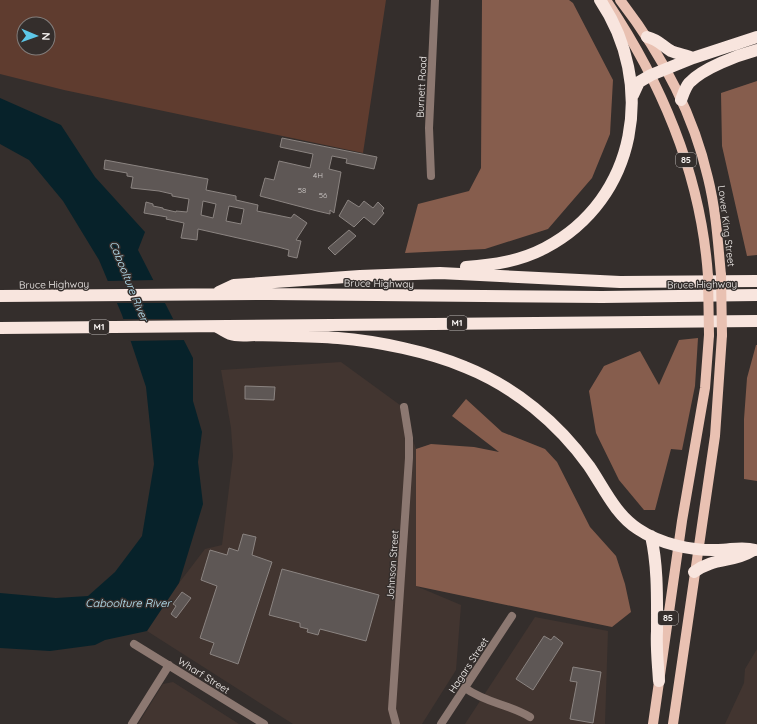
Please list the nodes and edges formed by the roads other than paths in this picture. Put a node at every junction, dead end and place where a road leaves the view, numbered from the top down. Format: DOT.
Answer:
graph roads {
  1 [pos="435,0"];
  2 [pos="600,0"];
  3 [pos="606,0"];
  4 [pos="620,0"];
  5 [pos="647,36"];
  6 [pos="757,37"];
  7 [pos="757,50"];
  8 [pos="693,58"];
  9 [pos="666,69"];
  10 [pos="651,75"];
  11 [pos="632,96"];
  12 [pos="681,100"];
  13 [pos="432,176"];
  14 [pos="440,273"];
  15 [pos="757,281"];
  16 [pos="214,294"];
  17 [pos="757,295"];
  18 [pos="0,296"];
  19 [pos="757,321"];
  20 [pos="216,326"];
  21 [pos="0,328"];
  22 [pos="404,407"];
  23 [pos="651,536"];
  24 [pos="678,545"];
  25 [pos="698,548"];
  26 [pos="756,549"];
  27 [pos="694,572"];
  28 [pos="512,616"];
  29 [pos="134,644"];
  30 [pos="169,665"];
  31 [pos="659,681"];
  32 [pos="465,688"];
  33 [pos="530,717"];
  34 [pos="132,724"];
  35 [pos="264,724"];
  36 [pos="396,724"];
  37 [pos="441,724"];
  38 [pos="652,724"];
  39 [pos="673,724"];
  1 -- 13 [label="street, Burnett Road"];
  2 -- 11 [label="highway"];
  3 -- 10 [label="main road"];
  4 -- 5 [label="main road, Lower King Street"];
  5 -- 8 [label="highway"];
  5 -- 9 [label="main road, Lower King Street"];
  6 -- 8 [label="highway"];
  7 -- 12 [label="highway"];
  8 -- 9 [label="highway"];
  9 -- 10 [label="highway"];
  9 -- 12 [label="main road, Lower King Street"];
  10 -- 11 [label="highway"];
  10 -- 24 [label="main road, 85, bridge"];
  11 -- 14 [label="highway"];
  12 -- 25 [label="main road, Lower King Street, bridge"];
  14 -- 15 [label="highway"];
  14 -- 16 [label="highway"];
  16 -- 17 [label="highway, Bruce Highway"];
  16 -- 18 [label="highway, Bruce Highway"];
  19 -- 20 [label="highway, M1"];
  20 -- 21 [label="highway, M1"];
  20 -- 23 [label="highway"];
  22 -- 36 [label="street, Johnson Street"];
  23 -- 24 [label="highway"];
  23 -- 31 [label="highway"];
  24 -- 25 [label="highway"];
  24 -- 31 [label="main road, 85"];
  25 -- 26 [label="highway"];
  25 -- 27 [label="main road, 85"];
  26 -- 27 [label="highway"];
  27 -- 39 [label="main road, 85"];
  28 -- 32 [label="street, Hagars Street"];
  29 -- 30 [label="street, Wharf Street"];
  30 -- 34 [label="street"];
  30 -- 35 [label="street, Wharf Street"];
  31 -- 38 [label="main road, 85"];
  32 -- 33 [label="street"];
  32 -- 37 [label="street, Hagars Street"];
}
